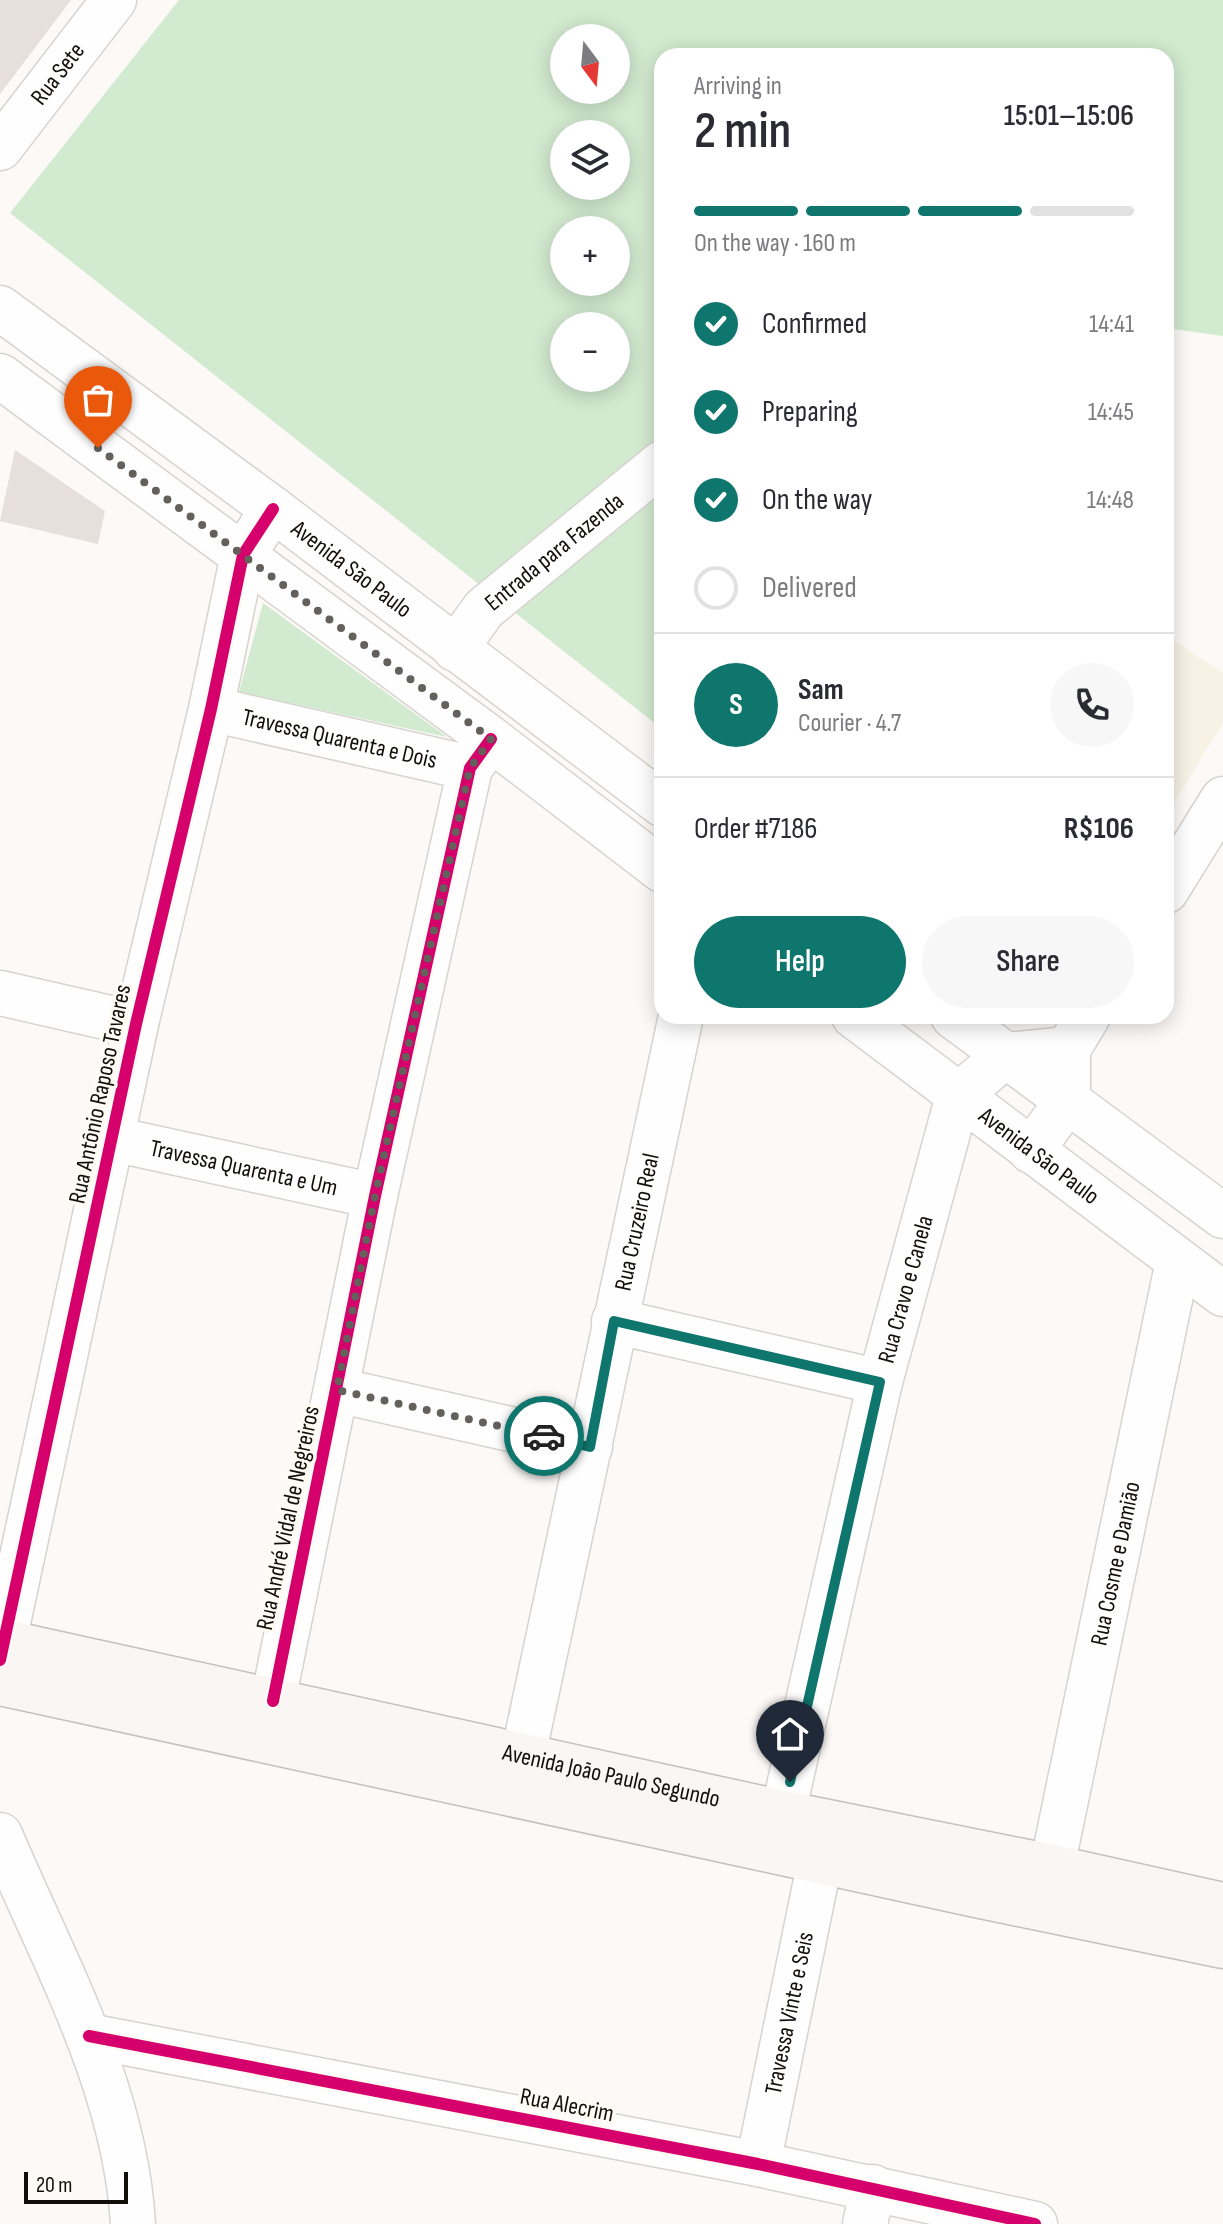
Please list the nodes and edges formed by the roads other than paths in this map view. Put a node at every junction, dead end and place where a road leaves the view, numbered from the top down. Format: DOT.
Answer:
graph roads {
  1 [pos="114,0"];
  2 [pos="0,148"];
  3 [pos="0,308"];
  4 [pos="0,378"];
  5 [pos="654,470"];
  6 [pos="273,509"];
  7 [pos="243,555"];
  8 [pos="455,649"];
  9 [pos="211,709"];
  10 [pos="480,753"];
  11 [pos="654,798"];
  12 [pos="1223,801"];
  13 [pos="654,865"];
  14 [pos="1174,878"];
  15 [pos="0,993"];
  16 [pos="136,1024"];
  17 [pos="679,1024"];
  18 [pos="864,1024"];
  19 [pos="964,1024"];
  20 [pos="1078,1032"];
  21 [pos="1006,1055"];
  22 [pos="958,1096"];
  23 [pos="1068,1100"];
  24 [pos="113,1139"];
  25 [pos="1031,1151"];
  26 [pos="375,1196"];
  27 [pos="1223,1216"];
  28 [pos="1178,1261"];
  29 [pos="1223,1294"];
  30 [pos="614,1321"];
  31 [pos="880,1382"];
  32 [pos="337,1390"];
  33 [pos="590,1447"];
  34 [pos="1,1657"];
  35 [pos="273,1701"];
  36 [pos="523,1756"];
  37 [pos="783,1813"];
  38 [pos="0,1835"];
  39 [pos="820,1861"];
  40 [pos="1052,1867"];
  41 [pos="1223,1905"];
  42 [pos="1223,1946"];
  43 [pos="89,2036"];
  44 [pos="758,2164"];
  45 [pos="869,2205"];
  46 [pos="133,2224"];
  47 [pos="1035,2224"];
  1 -- 2 [label="street, Rua Sete"];
  3 -- 6 [label="street, Avenida São Paulo"];
  4 -- 7 [label="street"];
  5 -- 8 [label="street, Entrada para Fazenda"];
  6 -- 7 [label="street"];
  6 -- 8 [label="street, Avenida São Paulo"];
  7 -- 9 [label="street, Rua Antônio Raposo Tavares"];
  7 -- 10 [label="street"];
  8 -- 11 [label="street, Avenida São Paulo"];
  9 -- 10 [label="street, Travessa Quarenta e Dois"];
  9 -- 16 [label="street, Rua Antônio Raposo Tavares"];
  10 -- 13 [label="street"];
  10 -- 26 [label="street, Rua André Vidal de Negreiros"];
  12 -- 14 [label="street"];
  15 -- 16 [label="street"];
  16 -- 24 [label="street, Rua Antônio Raposo Tavares"];
  17 -- 30 [label="street, Rua Cruzeiro Real"];
  18 -- 22 [label="street, Avenida São Paulo"];
  19 -- 21 [label="street"];
  20 -- 21 [label="street"];
  20 -- 23 [label="street"];
  21 -- 22 [label="street"];
  21 -- 23 [label="street"];
  22 -- 25 [label="street, Avenida São Paulo"];
  22 -- 31 [label="street, Rua Cravo e Canela"];
  23 -- 25 [label="street"];
  23 -- 27 [label="street"];
  24 -- 26 [label="street, Travessa Quarenta e Um"];
  24 -- 34 [label="street, Rua Antônio Raposo Tavares"];
  25 -- 28 [label="street, Avenida São Paulo"];
  26 -- 32 [label="street, Rua André Vidal de Negreiros"];
  28 -- 29 [label="street, Avenida São Paulo"];
  28 -- 40 [label="street, Rua Cosme e Damião"];
  30 -- 31 [label="street"];
  30 -- 33 [label="street, Rua Cruzeiro Real"];
  31 -- 37 [label="street, Rua Cravo e Canela"];
  32 -- 33 [label="street"];
  32 -- 35 [label="street, Rua André Vidal de Negreiros"];
  33 -- 36 [label="street, Rua Cruzeiro Real"];
  34 -- 35 [label="main road, Avenida João Paulo Segundo"];
  34 -- 39 [label="main road, Avenida João Paulo Segundo"];
  35 -- 36 [label="main road, Avenida João Paulo Segundo"];
  36 -- 37 [label="main road, Avenida João Paulo Segundo"];
  37 -- 40 [label="main road, Avenida João Paulo Segundo"];
  38 -- 43 [label="street"];
  39 -- 42 [label="main road, Avenida João Paulo Segundo"];
  39 -- 44 [label="street, Travessa Vinte e Seis"];
  40 -- 41 [label="main road, Avenida João Paulo Segundo"];
  43 -- 44 [label="street, Rua Alecrim"];
  43 -- 46 [label="street"];
  44 -- 45 [label="street, Rua Alecrim"];
  45 -- 47 [label="street, Rua Alecrim"];
}
